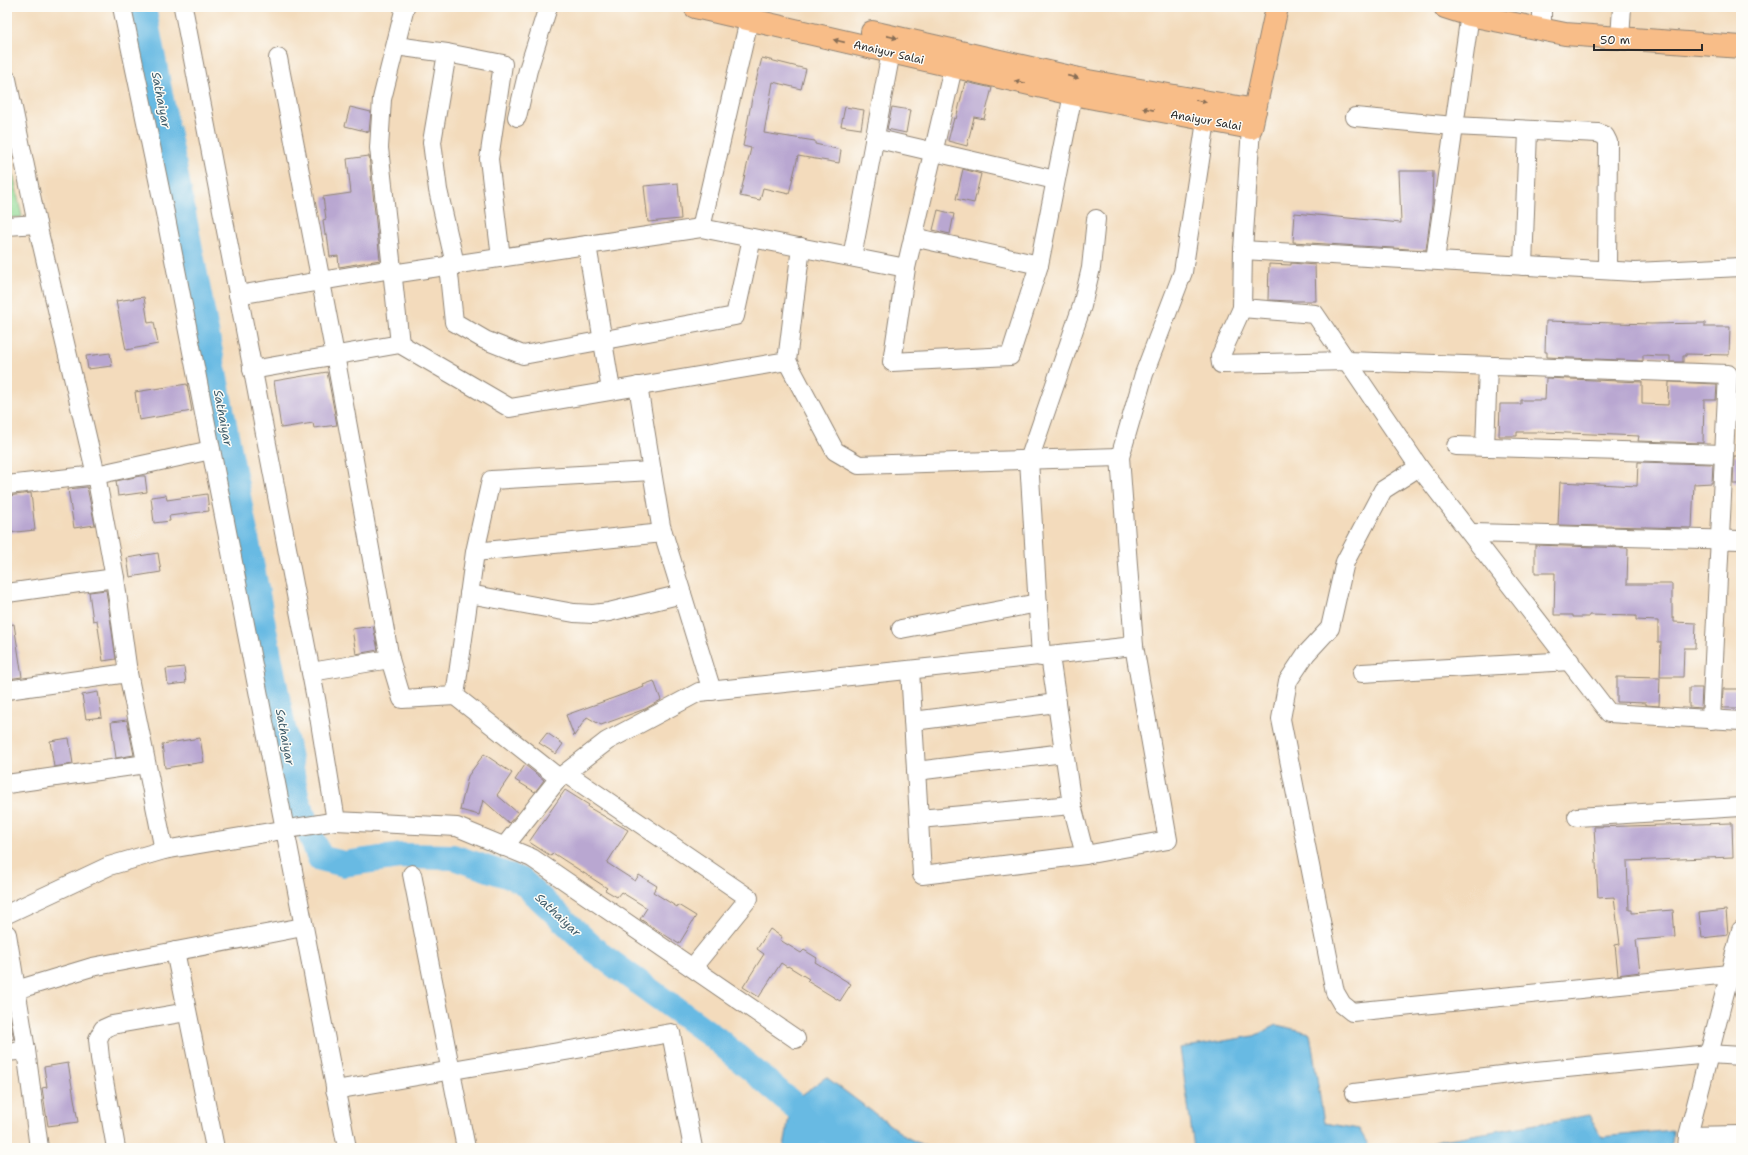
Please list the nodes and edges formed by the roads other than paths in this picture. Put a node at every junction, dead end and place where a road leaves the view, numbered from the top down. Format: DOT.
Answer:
graph roads {
  1 [pos="122,7"];
  2 [pos="183,7"];
  3 [pos="405,7"];
  4 [pos="548,7"];
  5 [pos="695,7"];
  6 [pos="1277,7"];
  7 [pos="1445,7"];
  8 [pos="1542,7"];
  9 [pos="1622,7"];
  10 [pos="1471,11"];
  11 [pos="753,12"];
  12 [pos="1542,30"];
  13 [pos="1620,39"];
  14 [pos="396,46"];
  15 [pos="1741,47"];
  16 [pos="891,52"];
  17 [pos="447,53"];
  18 [pos="278,58"];
  19 [pos="503,64"];
  20 [pos="953,68"];
  21 [pos="528,70"];
  22 [pos="7,79"];
  23 [pos="1073,94"];
  24 [pos="517,117"];
  25 [pos="1355,117"];
  26 [pos="1253,119"];
  27 [pos="1206,121"];
  28 [pos="1454,126"];
  29 [pos="1528,131"];
  30 [pos="874,138"];
  31 [pos="932,151"];
  32 [pos="1055,180"];
  33 [pos="1096,219"];
  34 [pos="37,224"];
  35 [pos="7,226"];
  36 [pos="702,228"];
  37 [pos="913,237"];
  38 [pos="752,238"];
  39 [pos="587,245"];
  40 [pos="801,247"];
  41 [pos="1243,250"];
  42 [pos="852,257"];
  43 [pos="501,258"];
  44 [pos="1435,260"];
  45 [pos="452,265"];
  46 [pos="1039,265"];
  47 [pos="1523,266"];
  48 [pos="1741,267"];
  49 [pos="906,268"];
  50 [pos="1607,270"];
  51 [pos="392,271"];
  52 [pos="321,281"];
  53 [pos="238,295"];
  54 [pos="1242,308"];
  55 [pos="602,340"];
  56 [pos="400,344"];
  57 [pos="335,355"];
  58 [pos="787,361"];
  59 [pos="1347,361"];
  60 [pos="1488,366"];
  61 [pos="252,370"];
  62 [pos="638,386"];
  63 [pos="611,390"];
  64 [pos="1456,446"];
  65 [pos="1485,447"];
  66 [pos="211,450"];
  67 [pos="1724,454"];
  68 [pos="1120,457"];
  69 [pos="1029,460"];
  70 [pos="1419,467"];
  71 [pos="652,471"];
  72 [pos="96,475"];
  73 [pos="7,484"];
  74 [pos="663,533"];
  75 [pos="1472,533"];
  76 [pos="1720,540"];
  77 [pos="1741,540"];
  78 [pos="475,552"];
  79 [pos="115,578"];
  80 [pos="7,594"];
  81 [pos="469,594"];
  82 [pos="682,594"];
  83 [pos="1038,603"];
  84 [pos="900,629"];
  85 [pos="1134,646"];
  86 [pos="1045,657"];
  87 [pos="390,659"];
  88 [pos="1570,661"];
  89 [pos="910,670"];
  90 [pos="310,672"];
  91 [pos="128,673"];
  92 [pos="1362,673"];
  93 [pos="7,690"];
  94 [pos="712,691"];
  95 [pos="455,696"];
  96 [pos="1057,703"];
  97 [pos="1711,720"];
  98 [pos="913,721"];
  99 [pos="1741,722"];
  100 [pos="1064,753"];
  101 [pos="146,764"];
  102 [pos="916,771"];
  103 [pos="563,776"];
  104 [pos="7,784"];
  105 [pos="1072,804"];
  106 [pos="1741,807"];
  107 [pos="1577,817"];
  108 [pos="919,819"];
  109 [pos="331,822"];
  110 [pos="291,829"];
  111 [pos="504,847"];
  112 [pos="164,850"];
  113 [pos="1085,855"];
  114 [pos="412,874"];
  115 [pos="7,914"];
  116 [pos="303,927"];
  117 [pos="1741,930"];
  118 [pos="7,934"];
  119 [pos="175,951"];
  120 [pos="693,967"];
  121 [pos="1729,974"];
  122 [pos="16,990"];
  123 [pos="187,1012"];
  124 [pos="796,1038"];
  125 [pos="26,1050"];
  126 [pos="7,1052"];
  127 [pos="1709,1054"];
  128 [pos="1741,1056"];
  129 [pos="451,1070"];
  130 [pos="335,1090"];
  131 [pos="1354,1093"];
  132 [pos="1741,1135"];
  133 [pos="1687,1142"];
  134 [pos="39,1148"];
  135 [pos="116,1148"];
  136 [pos="215,1148"];
  137 [pos="347,1148"];
  138 [pos="466,1148"];
  139 [pos="693,1148"];
  1 -- 66 [label="street"];
  2 -- 53 [label="street"];
  3 -- 14 [label="street"];
  4 -- 21 [label="street"];
  5 -- 11 [label="main road, Anaiyur Salai"];
  6 -- 26 [label="main road"];
  7 -- 10 [label="main road"];
  8 -- 12 [label="street"];
  9 -- 13 [label="street"];
  10 -- 12 [label="main road"];
  10 -- 28 [label="street"];
  16 -- 11 [label="main road, Anaiyur Salai, one-way"];
  11 -- 26 [label="main road, Anaiyur Salai, one-way"];
  11 -- 36 [label="street"];
  12 -- 13 [label="main road"];
  13 -- 15 [label="main road"];
  14 -- 17 [label="street"];
  14 -- 51 [label="street"];
  16 -- 20 [label="main road, Anaiyur Salai"];
  16 -- 30 [label="street"];
  17 -- 19 [label="street"];
  17 -- 45 [label="street"];
  18 -- 52 [label="street"];
  19 -- 21 [label="street"];
  19 -- 43 [label="street"];
  23 -- 20 [label="main road, Anaiyur Salai, one-way"];
  20 -- 31 [label="street"];
  21 -- 24 [label="street"];
  22 -- 34 [label="street"];
  27 -- 23 [label="main road, Anaiyur Salai, one-way"];
  23 -- 32 [label="street"];
  25 -- 28 [label="street"];
  26 -- 27 [label="main road, Anaiyur Salai"];
  26 -- 41 [label="street"];
  27 -- 68 [label="street"];
  28 -- 29 [label="street"];
  28 -- 44 [label="street"];
  29 -- 47 [label="street"];
  29 -- 50 [label="street"];
  30 -- 31 [label="street"];
  30 -- 42 [label="street"];
  31 -- 32 [label="street"];
  31 -- 37 [label="street"];
  32 -- 46 [label="street"];
  33 -- 69 [label="street"];
  34 -- 35 [label="street"];
  34 -- 72 [label="street"];
  36 -- 38 [label="street"];
  36 -- 39 [label="street"];
  37 -- 46 [label="street"];
  37 -- 49 [label="street"];
  38 -- 40 [label="street"];
  38 -- 55 [label="street"];
  39 -- 43 [label="street"];
  39 -- 55 [label="street"];
  40 -- 42 [label="street"];
  40 -- 58 [label="street"];
  41 -- 44 [label="street"];
  41 -- 54 [label="street"];
  42 -- 49 [label="street"];
  43 -- 45 [label="street"];
  44 -- 47 [label="street"];
  45 -- 51 [label="street"];
  45 -- 55 [label="street"];
  46 -- 49 [label="street"];
  47 -- 50 [label="street"];
  48 -- 50 [label="street"];
  51 -- 52 [label="street"];
  51 -- 56 [label="street"];
  52 -- 53 [label="street"];
  52 -- 57 [label="street"];
  53 -- 61 [label="street"];
  54 -- 59 [label="street"];
  54 -- 59 [label="street"];
  55 -- 63 [label="street"];
  56 -- 57 [label="street"];
  56 -- 63 [label="street"];
  57 -- 61 [label="street"];
  57 -- 87 [label="street"];
  58 -- 62 [label="street"];
  58 -- 69 [label="street"];
  59 -- 60 [label="street"];
  59 -- 70 [label="street"];
  60 -- 65 [label="street"];
  60 -- 67 [label="street"];
  61 -- 90 [label="street"];
  62 -- 63 [label="street"];
  62 -- 71 [label="street"];
  64 -- 65 [label="street"];
  65 -- 67 [label="street"];
  66 -- 72 [label="street"];
  66 -- 110 [label="street"];
  67 -- 76 [label="street"];
  68 -- 69 [label="street"];
  68 -- 85 [label="street"];
  69 -- 83 [label="street"];
  70 -- 75 [label="street"];
  70 -- 121 [label="street"];
  71 -- 74 [label="street"];
  71 -- 78 [label="street"];
  72 -- 73 [label="street"];
  72 -- 79 [label="street"];
  74 -- 78 [label="street"];
  74 -- 82 [label="street"];
  75 -- 76 [label="street"];
  75 -- 88 [label="street"];
  76 -- 77 [label="street"];
  76 -- 97 [label="street"];
  78 -- 81 [label="street"];
  79 -- 80 [label="street"];
  79 -- 91 [label="street"];
  81 -- 82 [label="street"];
  81 -- 95 [label="street"];
  82 -- 94 [label="street"];
  83 -- 84 [label="street"];
  83 -- 86 [label="street"];
  85 -- 86 [label="street"];
  85 -- 113 [label="street"];
  86 -- 89 [label="street"];
  86 -- 96 [label="street"];
  87 -- 90 [label="street"];
  87 -- 95 [label="street"];
  88 -- 92 [label="street"];
  88 -- 97 [label="street"];
  89 -- 94 [label="street"];
  89 -- 98 [label="street"];
  90 -- 109 [label="street"];
  91 -- 93 [label="street"];
  91 -- 101 [label="street"];
  94 -- 103 [label="street"];
  95 -- 103 [label="street"];
  96 -- 98 [label="street"];
  96 -- 100 [label="street"];
  97 -- 99 [label="street"];
  98 -- 102 [label="street"];
  100 -- 102 [label="street"];
  100 -- 105 [label="street"];
  101 -- 104 [label="street"];
  101 -- 112 [label="street"];
  102 -- 108 [label="street"];
  103 -- 111 [label="street"];
  103 -- 120 [label="street"];
  105 -- 108 [label="street"];
  105 -- 113 [label="street"];
  106 -- 107 [label="street"];
  108 -- 113 [label="street"];
  109 -- 110 [label="street"];
  109 -- 111 [label="street"];
  110 -- 112 [label="street"];
  110 -- 116 [label="street"];
  111 -- 120 [label="street"];
  112 -- 115 [label="street"];
  114 -- 129 [label="street"];
  116 -- 119 [label="street"];
  116 -- 130 [label="street"];
  117 -- 121 [label="street"];
  118 -- 122 [label="street"];
  119 -- 122 [label="street"];
  119 -- 123 [label="street"];
  120 -- 124 [label="street"];
  121 -- 127 [label="street"];
  122 -- 125 [label="street"];
  123 -- 135 [label="street"];
  123 -- 136 [label="street"];
  125 -- 126 [label="street"];
  125 -- 134 [label="street"];
  127 -- 128 [label="street"];
  127 -- 131 [label="street"];
  127 -- 133 [label="street"];
  129 -- 130 [label="street"];
  129 -- 138 [label="street"];
  129 -- 139 [label="street"];
  130 -- 137 [label="street"];
  132 -- 133 [label="street"];
}
